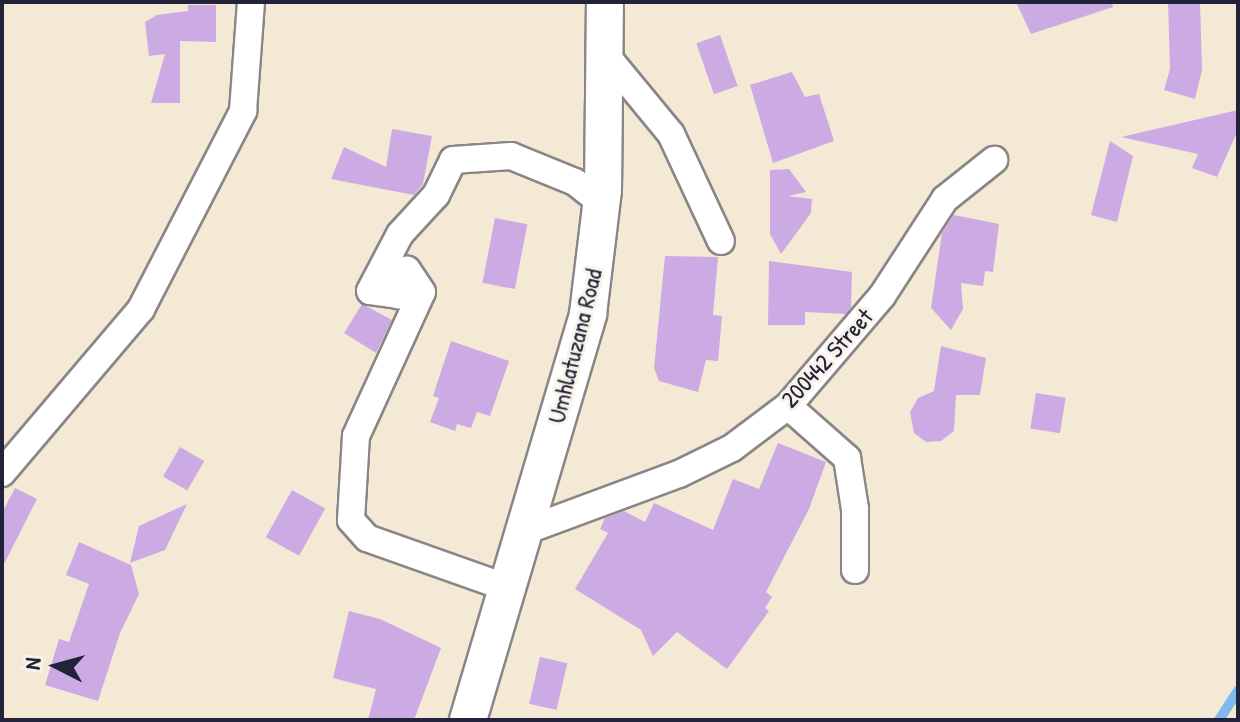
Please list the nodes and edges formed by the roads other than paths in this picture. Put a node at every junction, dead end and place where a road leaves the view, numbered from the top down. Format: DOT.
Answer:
graph roads {
  1 [pos="251,2"];
  2 [pos="605,2"];
  3 [pos="605,54"];
  4 [pos="994,160"];
  5 [pos="602,203"];
  6 [pos="721,241"];
  7 [pos="788,406"];
  8 [pos="2,473"];
  9 [pos="522,532"];
  10 [pos="855,570"];
  11 [pos="505,587"];
  12 [pos="468,720"];
  1 -- 8 [label="street"];
  2 -- 3 [label="street, Umhlatuzana Road"];
  3 -- 5 [label="street, Umhlatuzana Road"];
  3 -- 6 [label="street"];
  4 -- 7 [label="street, 200442 Street"];
  5 -- 9 [label="street, Umhlatuzana Road"];
  5 -- 11 [label="street"];
  7 -- 9 [label="street, 200442 Street"];
  7 -- 10 [label="street"];
  9 -- 11 [label="street, Umhlatuzana Road"];
  11 -- 12 [label="street, Umhlatuzana Road"];
}
